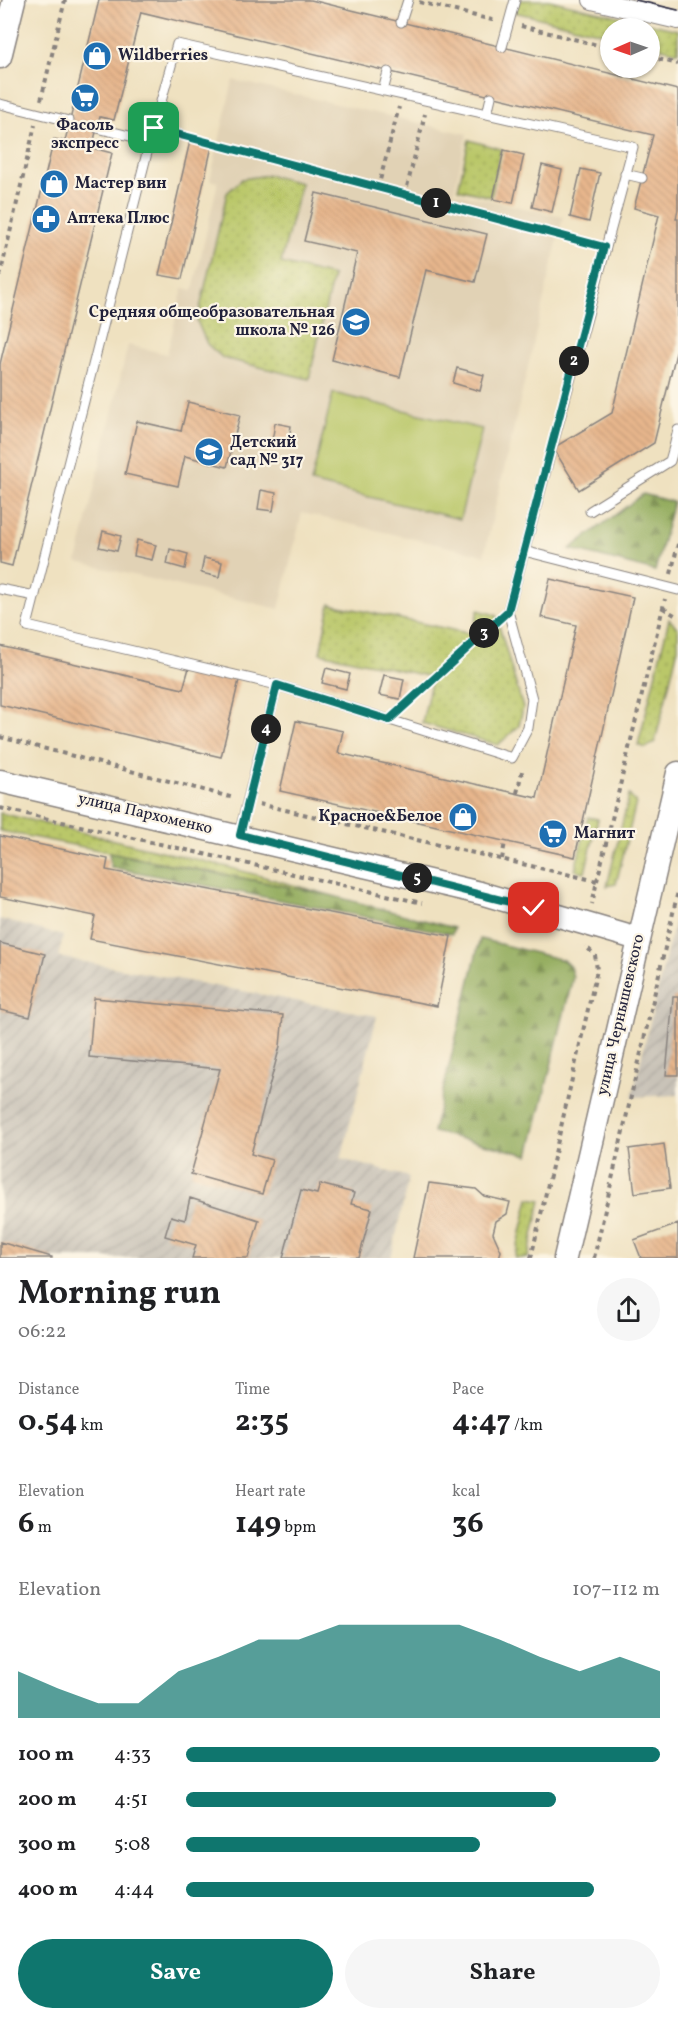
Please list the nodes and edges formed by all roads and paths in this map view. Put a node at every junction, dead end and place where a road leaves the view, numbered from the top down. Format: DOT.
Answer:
graph roads {
  1 [pos="14,0"];
  2 [pos="65,0"];
  3 [pos="408,0"];
  4 [pos="515,0"];
  5 [pos="591,0"];
  6 [pos="678,20"];
  7 [pos="401,22"];
  8 [pos="502,47"];
  9 [pos="0,57"];
  10 [pos="660,60"];
  11 [pos="678,64"];
  12 [pos="388,72"];
  13 [pos="383,90"];
  14 [pos="402,95"];
  15 [pos="491,97"];
  16 [pos="429,101"];
  17 [pos="0,104"];
  18 [pos="38,113"];
  19 [pos="487,114"];
  20 [pos="69,121"];
  21 [pos="97,128"];
  22 [pos="154,128"];
  23 [pos="150,141"];
  24 [pos="625,174"];
  25 [pos="642,178"];
  26 [pos="378,188"];
  27 [pos="405,195"];
  28 [pos="604,247"];
  29 [pos="0,276"];
  30 [pos="678,430"];
  31 [pos="676,447"];
  32 [pos="590,511"];
  33 [pos="678,544"];
  34 [pos="524,551"];
  35 [pos="0,589"];
  36 [pos="673,589"];
  37 [pos="35,596"];
  38 [pos="663,608"];
  39 [pos="508,611"];
  40 [pos="678,617"];
  41 [pos="277,685"];
  42 [pos="389,720"];
  43 [pos="0,737"];
  44 [pos="512,758"];
  45 [pos="678,773"];
  46 [pos="0,781"];
  47 [pos="517,793"];
  48 [pos="248,802"];
  49 [pos="0,808"];
  50 [pos="240,835"];
  51 [pos="506,842"];
  52 [pos="502,859"];
  53 [pos="597,881"];
  54 [pos="678,891"];
  55 [pos="428,904"];
  56 [pos="592,905"];
  57 [pos="639,939"];
  58 [pos="583,944"];
  59 [pos="531,1258"];
  60 [pos="565,1258"];
  61 [pos="594,1258"];
  1 -- 9 [label="street"];
  2 -- 18 [label="path"];
  3 -- 7 [label="lane"];
  4 -- 8 [label="lane"];
  5 -- 6 [label="street"];
  10 -- 11 [label="path"];
  12 -- 13 [label="lane"];
  13 -- 14 [label="lane"];
  13 -- 22 [label="lane"];
  14 -- 16 [label="lane"];
  14 -- 26 [label="path"];
  15 -- 19 [label="lane"];
  16 -- 19 [label="lane"];
  16 -- 27 [label="path"];
  17 -- 18 [label="lane"];
  18 -- 20 [label="lane"];
  18 -- 29 [label="path"];
  19 -- 24 [label="lane"];
  21 -- 23 [label="lane"];
  22 -- 23 [label="lane"];
  22 -- 26 [label="path"];
  23 -- 37 [label="lane"];
  24 -- 25 [label="lane"];
  24 -- 28 [label="lane"];
  26 -- 27 [label="path"];
  27 -- 28 [label="path"];
  28 -- 34 [label="lane"];
  30 -- 31 [label="lane"];
  31 -- 32 [label="lane"];
  33 -- 36 [label="path"];
  34 -- 36 [label="lane"];
  34 -- 39 [label="lane"];
  35 -- 37 [label="lane"];
  36 -- 38 [label="path"];
  37 -- 41 [label="lane"];
  38 -- 40 [label="path"];
  38 -- 53 [label="path"];
  39 -- 42 [label="path"];
  39 -- 44 [label="lane"];
  41 -- 42 [label="lane"];
  41 -- 48 [label="lane"];
  42 -- 44 [label="lane"];
  43 -- 48 [label="path"];
  44 -- 47 [label="path"];
  45 -- 57 [label="street, улица Чернышевского"];
  46 -- 50 [label="street, улица Пархоменко"];
  48 -- 50 [label="lane"];
  48 -- 52 [label="path"];
  49 -- 55 [label="path"];
  50 -- 57 [label="street, улица Пархоменко"];
  51 -- 52 [label="path"];
  52 -- 53 [label="path"];
  53 -- 56 [label="path"];
  54 -- 61 [label="path"];
  57 -- 60 [label="street, улица Чернышевского"];
  58 -- 59 [label="path"];
}
